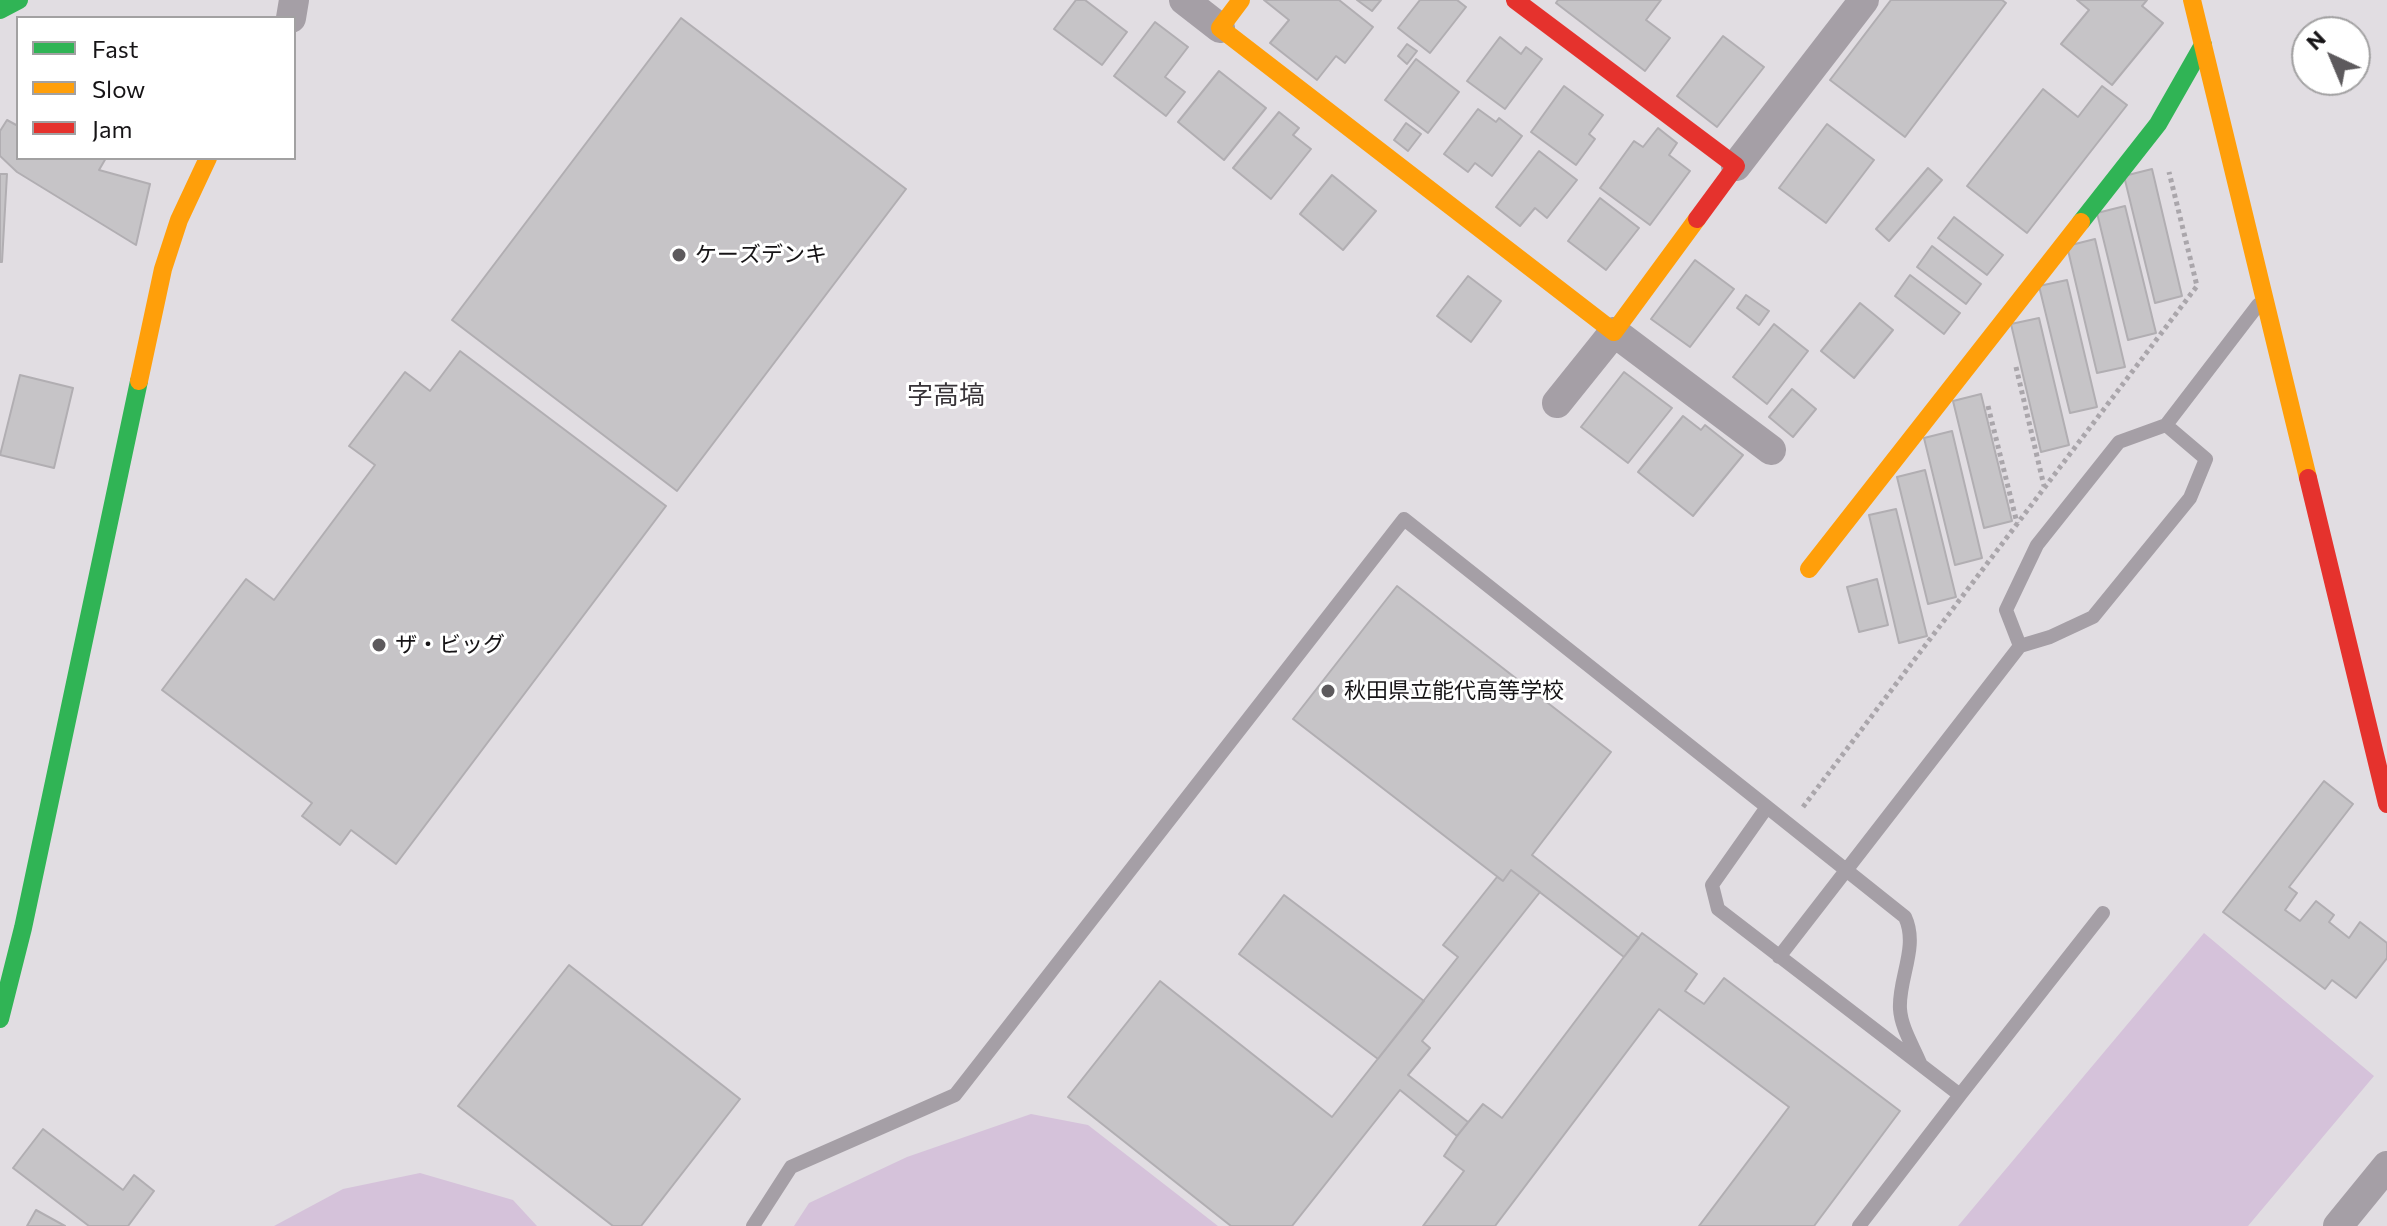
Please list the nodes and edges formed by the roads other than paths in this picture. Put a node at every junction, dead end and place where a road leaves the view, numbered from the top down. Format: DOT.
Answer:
graph roads {
  1 [pos="19,0"];
  2 [pos="1184,0"];
  3 [pos="1241,0"];
  4 [pos="1515,0"];
  5 [pos="1864,0"];
  6 [pos="2192,0"];
  7 [pos="0,10"];
  8 [pos="1220,28"];
  9 [pos="2203,45"];
  10 [pos="207,160"];
  11 [pos="1736,166"];
  12 [pos="2263,299"];
  13 [pos="1614,332"];
  14 [pos="1557,403"];
  15 [pos="2166,425"];
  16 [pos="1771,450"];
  17 [pos="1809,569"];
  18 [pos="2020,646"];
  19 [pos="2387,804"];
  20 [pos="1767,807"];
  21 [pos="1846,870"];
  22 [pos="2103,913"];
  23 [pos="1779,957"];
  24 [pos="0,1019"];
  25 [pos="1921,1065"];
  26 [pos="1960,1095"];
  27 [pos="2387,1166"];
  28 [pos="753,1226"];
  29 [pos="1859,1226"];
  30 [pos="2338,1226"];
  1 -- 7 [label="main road"];
  2 -- 8 [label="street"];
  3 -- 8 [label="main road"];
  4 -- 11 [label="main road"];
  5 -- 11 [label="street"];
  6 -- 9 [label="main road"];
  8 -- 13 [label="main road"];
  9 -- 12 [label="main road"];
  9 -- 17 [label="main road"];
  10 -- 24 [label="main road"];
  11 -- 13 [label="main road"];
  12 -- 15 [label="lane"];
  12 -- 19 [label="main road"];
  13 -- 14 [label="street"];
  13 -- 16 [label="street"];
  15 -- 18 [label="lane"];
  15 -- 18 [label="lane"];
  18 -- 21 [label="lane"];
  20 -- 21 [label="lane"];
  20 -- 23 [label="lane"];
  20 -- 28 [label="lane"];
  21 -- 23 [label="lane"];
  21 -- 25 [label="lane"];
  22 -- 26 [label="lane"];
  23 -- 25 [label="lane"];
  25 -- 26 [label="lane"];
  26 -- 29 [label="lane"];
  27 -- 30 [label="street"];
}
